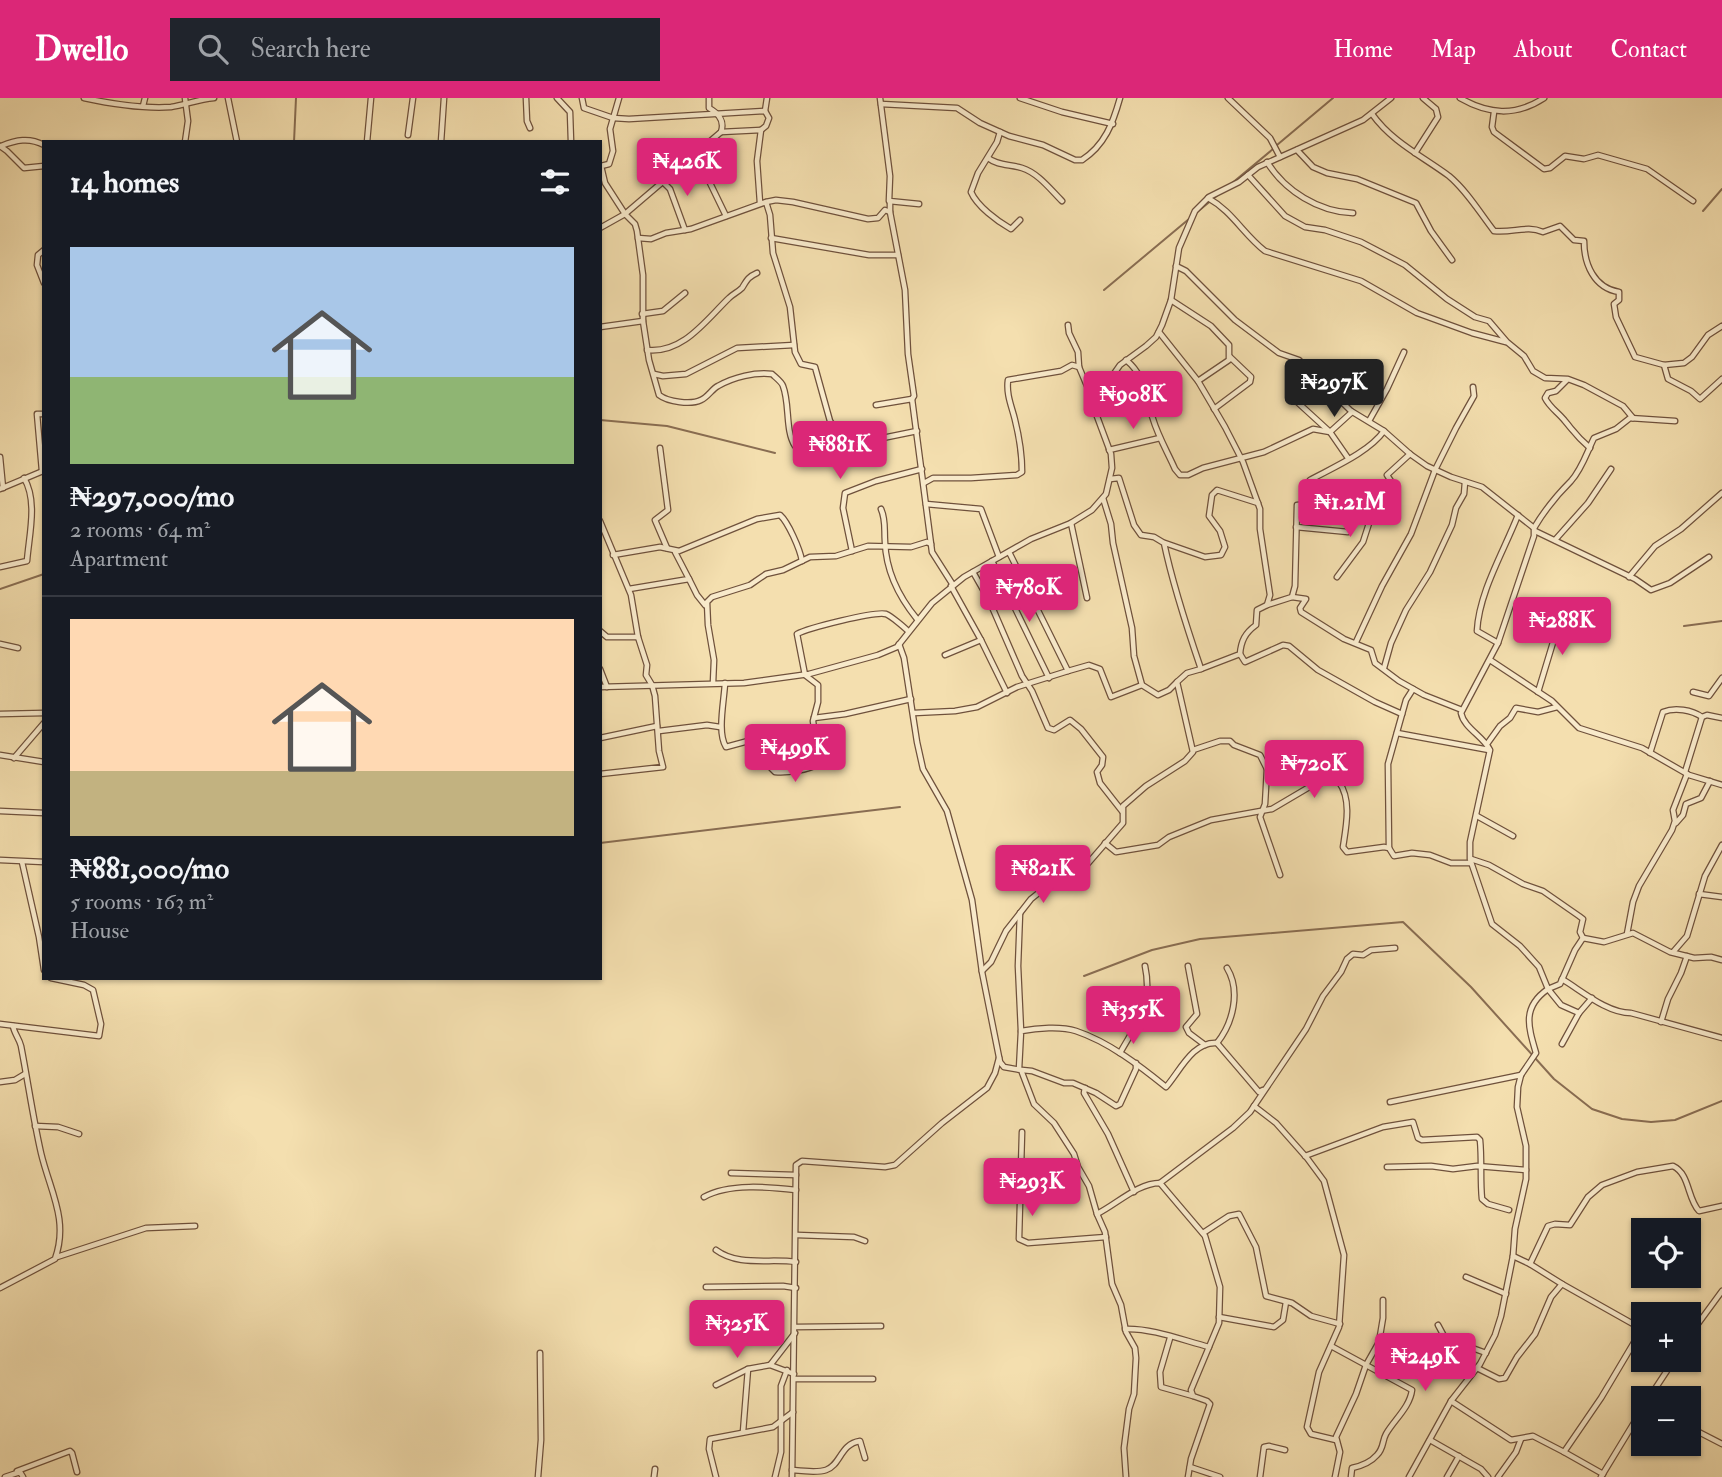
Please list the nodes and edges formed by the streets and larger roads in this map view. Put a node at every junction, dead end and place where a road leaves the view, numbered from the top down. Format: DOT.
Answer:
graph roads {
  1 [pos="84,98"];
  2 [pos="145,98"];
  3 [pos="214,98"];
  4 [pos="228,98"];
  5 [pos="371,98"];
  6 [pos="413,98"];
  7 [pos="444,98"];
  8 [pos="526,98"];
  9 [pos="557,98"];
  10 [pos="582,98"];
  11 [pos="619,98"];
  12 [pos="709,98"];
  13 [pos="767,98"];
  14 [pos="1020,98"];
  15 [pos="1120,98"];
  16 [pos="1228,98"];
  17 [pos="1238,98"];
  18 [pos="1391,98"];
  19 [pos="1423,98"];
  20 [pos="1460,98"];
  21 [pos="1544,98"];
  22 [pos="94,99"];
  23 [pos="185,101"];
  24 [pos="881,101"];
  25 [pos="1233,103"];
  26 [pos="143,107"];
  27 [pos="765,111"];
  28 [pos="1494,112"];
  29 [pos="718,113"];
  30 [pos="1372,114"];
  31 [pos="613,118"];
  32 [pos="1113,124"];
  33 [pos="530,128"];
  34 [pos="761,130"];
  35 [pos="721,132"];
  36 [pos="1000,132"];
  37 [pos="408,135"];
  38 [pos="185,140"];
  39 [pos="236,140"];
  40 [pos="367,140"];
  41 [pos="441,140"];
  42 [pos="571,140"];
  43 [pos="42,144"];
  44 [pos="0,146"];
  45 [pos="1297,150"];
  46 [pos="696,153"];
  47 [pos="1415,153"];
  48 [pos="988,158"];
  49 [pos="1280,158"];
  50 [pos="1267,162"];
  51 [pos="42,166"];
  52 [pos="602,166"];
  53 [pos="602,170"];
  54 [pos="1248,175"];
  55 [pos="663,181"];
  56 [pos="1208,198"];
  57 [pos="1062,201"];
  58 [pos="1693,201"];
  59 [pos="763,202"];
  60 [pos="890,203"];
  61 [pos="919,204"];
  62 [pos="890,212"];
  63 [pos="1353,213"];
  64 [pos="625,214"];
  65 [pos="726,216"];
  66 [pos="1020,220"];
  67 [pos="602,227"];
  68 [pos="685,230"];
  69 [pos="638,238"];
  70 [pos="771,239"];
  71 [pos="42,252"];
  72 [pos="898,255"];
  73 [pos="1452,260"];
  74 [pos="1176,267"];
  75 [pos="757,273"];
  76 [pos="42,279"];
  77 [pos="685,293"];
  78 [pos="1171,300"];
  79 [pos="642,318"];
  80 [pos="1068,325"];
  81 [pos="1722,326"];
  82 [pos="602,327"];
  83 [pos="1158,332"];
  84 [pos="1507,342"];
  85 [pos="794,345"];
  86 [pos="648,350"];
  87 [pos="1404,352"];
  88 [pos="1229,357"];
  89 [pos="1126,360"];
  90 [pos="1664,365"];
  91 [pos="1079,367"];
  92 [pos="654,374"];
  93 [pos="1568,379"];
  94 [pos="1722,379"];
  95 [pos="1198,382"];
  96 [pos="1473,387"];
  97 [pos="912,399"];
  98 [pos="1295,400"];
  99 [pos="876,405"];
  100 [pos="1095,405"];
  101 [pos="1214,409"];
  102 [pos="1352,412"];
  103 [pos="42,414"];
  104 [pos="1633,418"];
  105 [pos="1369,421"];
  106 [pos="1675,422"];
  107 [pos="918,431"];
  108 [pos="1384,431"];
  109 [pos="1330,432"];
  110 [pos="1160,438"];
  111 [pos="795,446"];
  112 [pos="660,447"];
  113 [pos="1590,448"];
  114 [pos="1109,450"];
  115 [pos="1410,454"];
  116 [pos="0,457"];
  117 [pos="1240,457"];
  118 [pos="1348,458"];
  119 [pos="42,462"];
  120 [pos="922,469"];
  121 [pos="1611,469"];
  122 [pos="1436,470"];
  123 [pos="42,471"];
  124 [pos="24,478"];
  125 [pos="1110,479"];
  126 [pos="1310,480"];
  127 [pos="1465,482"];
  128 [pos="924,483"];
  129 [pos="2,488"];
  130 [pos="1722,493"];
  131 [pos="1103,498"];
  132 [pos="1372,500"];
  133 [pos="1258,503"];
  134 [pos="926,504"];
  135 [pos="881,509"];
  136 [pos="1518,515"];
  137 [pos="1071,523"];
  138 [pos="602,526"];
  139 [pos="1296,527"];
  140 [pos="1534,529"];
  141 [pos="1348,532"];
  142 [pos="1555,540"];
  143 [pos="1164,543"];
  144 [pos="931,544"];
  145 [pos="885,547"];
  146 [pos="667,548"];
  147 [pos="852,551"];
  148 [pos="675,552"];
  149 [pos="1009,552"];
  150 [pos="613,555"];
  151 [pos="1709,556"];
  152 [pos="999,557"];
  153 [pos="802,561"];
  154 [pos="992,562"];
  155 [pos="0,567"];
  156 [pos="973,572"];
  157 [pos="1337,577"];
  158 [pos="1629,577"];
  159 [pos="689,579"];
  160 [pos="952,586"];
  161 [pos="629,589"];
  162 [pos="1292,597"];
  163 [pos="1087,598"];
  164 [pos="1267,605"];
  165 [pos="706,606"];
  166 [pos="1561,616"];
  167 [pos="917,619"];
  168 [pos="908,631"];
  169 [pos="602,632"];
  170 [pos="638,637"];
  171 [pos="981,640"];
  172 [pos="1356,642"];
  173 [pos="1498,643"];
  174 [pos="0,644"];
  175 [pos="899,644"];
  176 [pos="18,648"];
  177 [pos="1240,654"];
  178 [pos="945,655"];
  179 [pos="1490,660"];
  180 [pos="1384,668"];
  181 [pos="1201,669"];
  182 [pos="1068,671"];
  183 [pos="805,675"];
  184 [pos="1049,678"];
  185 [pos="1722,678"];
  186 [pos="1177,682"];
  187 [pos="713,683"];
  188 [pos="724,683"];
  189 [pos="1027,684"];
  190 [pos="652,685"];
  191 [pos="1142,685"];
  192 [pos="603,687"];
  193 [pos="1413,689"];
  194 [pos="1538,692"];
  195 [pos="1693,692"];
  196 [pos="1007,693"];
  197 [pos="911,699"];
  198 [pos="1557,707"];
  199 [pos="1462,710"];
  200 [pos="42,713"];
  201 [pos="914,713"];
  202 [pos="0,714"];
  203 [pos="1402,714"];
  204 [pos="814,718"];
  205 [pos="1702,718"];
  206 [pos="1722,718"];
  207 [pos="42,725"];
  208 [pos="720,727"];
  209 [pos="658,729"];
  210 [pos="1397,733"];
  211 [pos="602,738"];
  212 [pos="1489,747"];
  213 [pos="1193,750"];
  214 [pos="1317,753"];
  215 [pos="1650,753"];
  216 [pos="0,755"];
  217 [pos="14,758"];
  218 [pos="42,762"];
  219 [pos="1266,769"];
  220 [pos="1686,773"];
  221 [pos="602,774"];
  222 [pos="1710,781"];
  223 [pos="1722,785"];
  224 [pos="0,811"];
  225 [pos="1122,812"];
  226 [pos="1261,812"];
  227 [pos="42,813"];
  228 [pos="1477,816"];
  229 [pos="1672,830"];
  230 [pos="1513,836"];
  231 [pos="1105,843"];
  232 [pos="1722,845"];
  233 [pos="1389,848"];
  234 [pos="0,860"];
  235 [pos="1471,861"];
  236 [pos="22,862"];
  237 [pos="42,862"];
  238 [pos="1280,875"];
  239 [pos="1698,894"];
  240 [pos="1722,897"];
  241 [pos="1020,912"];
  242 [pos="1627,934"];
  243 [pos="1583,938"];
  244 [pos="1395,948"];
  245 [pos="1673,951"];
  246 [pos="1687,956"];
  247 [pos="42,957"];
  248 [pos="1722,960"];
  249 [pos="1144,966"];
  250 [pos="1188,966"];
  251 [pos="1227,968"];
  252 [pos="982,972"];
  253 [pos="1562,979"];
  254 [pos="60,980"];
  255 [pos="1548,989"];
  256 [pos="1591,998"];
  257 [pos="1579,1013"];
  258 [pos="1661,1022"];
  259 [pos="0,1024"];
  260 [pos="13,1026"];
  261 [pos="1021,1031"];
  262 [pos="1722,1038"];
  263 [pos="1217,1043"];
  264 [pos="1562,1044"];
  265 [pos="1205,1045"];
  266 [pos="1120,1054"];
  267 [pos="999,1058"];
  268 [pos="1136,1063"];
  269 [pos="1020,1069"];
  270 [pos="25,1074"];
  271 [pos="1521,1075"];
  272 [pos="0,1082"];
  273 [pos="1085,1088"];
  274 [pos="1264,1090"];
  275 [pos="1390,1102"];
  276 [pos="1254,1106"];
  277 [pos="36,1126"];
  278 [pos="1022,1132"];
  279 [pos="79,1134"];
  280 [pos="1305,1156"];
  281 [pos="1387,1167"];
  282 [pos="1483,1167"];
  283 [pos="1526,1170"];
  284 [pos="731,1173"];
  285 [pos="796,1175"];
  286 [pos="1160,1183"];
  287 [pos="796,1190"];
  288 [pos="1134,1192"];
  289 [pos="704,1197"];
  290 [pos="1722,1206"];
  291 [pos="1509,1210"];
  292 [pos="1097,1214"];
  293 [pos="195,1226"];
  294 [pos="1203,1233"];
  295 [pos="797,1235"];
  296 [pos="1106,1237"];
  297 [pos="865,1241"];
  298 [pos="716,1250"];
  299 [pos="1513,1256"];
  300 [pos="56,1257"];
  301 [pos="796,1262"];
  302 [pos="1530,1264"];
  303 [pos="1466,1277"];
  304 [pos="1562,1284"];
  305 [pos="706,1287"];
  306 [pos="0,1288"];
  307 [pos="796,1288"];
  308 [pos="1722,1291"];
  309 [pos="1506,1294"];
  310 [pos="1383,1300"];
  311 [pos="1286,1302"];
  312 [pos="1219,1317"];
  313 [pos="1701,1320"];
  314 [pos="1631,1323"];
  315 [pos="1340,1324"];
  316 [pos="1438,1325"];
  317 [pos="881,1326"];
  318 [pos="1125,1329"];
  319 [pos="795,1330"];
  320 [pos="1170,1338"];
  321 [pos="1331,1346"];
  322 [pos="1209,1347"];
  323 [pos="1631,1348"];
  324 [pos="540,1353"];
  325 [pos="1486,1353"];
  326 [pos="770,1364"];
  327 [pos="1366,1365"];
  328 [pos="1476,1368"];
  329 [pos="748,1369"];
  330 [pos="787,1370"];
  331 [pos="794,1376"];
  332 [pos="873,1379"];
  333 [pos="716,1385"];
  334 [pos="1193,1396"];
  335 [pos="1451,1401"];
  336 [pos="793,1412"];
  337 [pos="779,1423"];
  338 [pos="1631,1428"];
  339 [pos="743,1432"];
  340 [pos="1701,1433"];
  341 [pos="1521,1438"];
  342 [pos="1336,1440"];
  343 [pos="1430,1440"];
  344 [pos="1722,1444"];
  345 [pos="1285,1450"];
  346 [pos="1564,1452"];
  347 [pos="1459,1456"];
  348 [pos="865,1458"];
  349 [pos="1190,1467"];
  350 [pos="655,1469"];
  351 [pos="792,1470"];
  352 [pos="17,1471"];
  353 [pos="77,1472"];
  354 [pos="1602,1475"];
  355 [pos="5,1477"];
  356 [pos="23,1477"];
  357 [pos="538,1477"];
  358 [pos="654,1477"];
  359 [pos="716,1477"];
  360 [pos="775,1477"];
  361 [pos="792,1477"];
  362 [pos="1126,1477"];
  363 [pos="1188,1477"];
  364 [pos="1220,1477"];
  365 [pos="1260,1477"];
  366 [pos="1335,1477"];
  367 [pos="1351,1477"];
  368 [pos="1409,1477"];
  369 [pos="1447,1477"];
  370 [pos="1488,1477"];
  371 [pos="1498,1477"];
  1 -- 22 [label="street"];
  2 -- 26 [label="street"];
  3 -- 23 [label="street"];
  4 -- 39 [label="street"];
  5 -- 40 [label="street"];
  6 -- 37 [label="street"];
  7 -- 41 [label="street"];
  8 -- 33 [label="street"];
  9 -- 42 [label="street"];
  10 -- 31 [label="street"];
  11 -- 31 [label="street"];
  12 -- 29 [label="street"];
  13 -- 27 [label="street"];
  14 -- 32 [label="street"];
  15 -- 32 [label="street"];
  16 -- 25 [label="street"];
  17 -- 25 [label="street"];
  18 -- 30 [label="street"];
  19 -- 47 [label="street"];
  20 -- 28 [label="street"];
  21 -- 28 [label="street"];
  22 -- 26 [label="street"];
  23 -- 26 [label="street"];
  23 -- 38 [label="street"];
  24 -- 36 [label="street"];
  24 -- 60 [label="street"];
  25 -- 49 [label="street"];
  27 -- 29 [label="street"];
  27 -- 34 [label="street"];
  28 -- 58 [label="street"];
  29 -- 31 [label="street"];
  29 -- 35 [label="street"];
  30 -- 45 [label="street"];
  30 -- 47 [label="street"];
  31 -- 52 [label="street"];
  32 -- 36 [label="street"];
  34 -- 35 [label="street"];
  34 -- 59 [label="street"];
  35 -- 46 [label="street"];
  36 -- 48 [label="street"];
  43 -- 44 [label="street"];
  44 -- 51 [label="street"];
  45 -- 49 [label="street"];
  45 -- 73 [label="street"];
  46 -- 55 [label="street"];
  46 -- 65 [label="street"];
  47 -- 90 [label="street"];
  48 -- 57 [label="street"];
  48 -- 66 [label="street"];
  49 -- 50 [label="street"];
  50 -- 54 [label="street"];
  50 -- 63 [label="street"];
  53 -- 64 [label="street"];
  54 -- 56 [label="street"];
  54 -- 84 [label="street"];
  55 -- 64 [label="street"];
  55 -- 68 [label="street"];
  56 -- 74 [label="street"];
  56 -- 84 [label="street"];
  59 -- 62 [label="street"];
  59 -- 65 [label="street"];
  59 -- 70 [label="street"];
  60 -- 61 [label="street"];
  60 -- 62 [label="street"];
  62 -- 72 [label="street"];
  64 -- 67 [label="street"];
  64 -- 69 [label="street"];
  65 -- 68 [label="street"];
  68 -- 69 [label="street"];
  69 -- 79 [label="street"];
  70 -- 72 [label="street"];
  70 -- 85 [label="street"];
  71 -- 76 [label="street"];
  72 -- 97 [label="street"];
  74 -- 78 [label="street"];
  74 -- 102 [label="street"];
  75 -- 86 [label="street"];
  77 -- 79 [label="street"];
  78 -- 83 [label="street"];
  78 -- 88 [label="street"];
  79 -- 82 [label="street"];
  79 -- 86 [label="street"];
  80 -- 91 [label="street"];
  81 -- 90 [label="street"];
  83 -- 89 [label="street"];
  83 -- 95 [label="street"];
  84 -- 93 [label="street"];
  85 -- 92 [label="street"];
  85 -- 107 [label="street"];
  86 -- 92 [label="street"];
  87 -- 105 [label="street"];
  88 -- 95 [label="street"];
  88 -- 101 [label="street"];
  89 -- 100 [label="street"];
  89 -- 110 [label="street"];
  90 -- 94 [label="street"];
  91 -- 100 [label="street"];
  91 -- 128 [label="street"];
  92 -- 111 [label="street"];
  93 -- 104 [label="street"];
  93 -- 113 [label="street"];
  95 -- 101 [label="street"];
  96 -- 122 [label="street"];
  97 -- 99 [label="street"];
  97 -- 107 [label="street"];
  98 -- 109 [label="street"];
  100 -- 114 [label="street"];
  101 -- 117 [label="street"];
  102 -- 105 [label="street"];
  102 -- 109 [label="street"];
  103 -- 119 [label="street"];
  104 -- 106 [label="street"];
  104 -- 113 [label="street"];
  105 -- 108 [label="street"];
  107 -- 120 [label="street"];
  108 -- 115 [label="street"];
  108 -- 118 [label="street"];
  109 -- 117 [label="street"];
  109 -- 118 [label="street"];
  110 -- 114 [label="street"];
  110 -- 117 [label="street"];
  112 -- 146 [label="street"];
  113 -- 140 [label="street"];
  114 -- 125 [label="street"];
  115 -- 122 [label="street"];
  115 -- 132 [label="street"];
  116 -- 129 [label="street"];
  117 -- 133 [label="street"];
  118 -- 126 [label="street"];
  120 -- 128 [label="street"];
  120 -- 147 [label="street"];
  121 -- 142 [label="street"];
  122 -- 127 [label="street"];
  122 -- 172 [label="street"];
  123 -- 124 [label="street"];
  124 -- 129 [label="street"];
  124 -- 155 [label="street"];
  125 -- 131 [label="street"];
  125 -- 143 [label="street"];
  127 -- 136 [label="street"];
  127 -- 180 [label="street"];
  128 -- 134 [label="street"];
  130 -- 158 [label="street"];
  131 -- 137 [label="street"];
  131 -- 191 [label="street"];
  132 -- 139 [label="street"];
  132 -- 157 [label="street"];
  133 -- 143 [label="street"];
  133 -- 164 [label="street"];
  134 -- 144 [label="street"];
  134 -- 152 [label="street"];
  135 -- 145 [label="street"];
  136 -- 140 [label="street"];
  136 -- 173 [label="street"];
  137 -- 149 [label="street"];
  137 -- 163 [label="street"];
  138 -- 150 [label="street"];
  139 -- 141 [label="street"];
  139 -- 162 [label="street"];
  140 -- 142 [label="street"];
  140 -- 173 [label="street"];
  142 -- 158 [label="street"];
  143 -- 181 [label="street"];
  144 -- 145 [label="street"];
  144 -- 160 [label="street"];
  145 -- 147 [label="street"];
  145 -- 167 [label="street"];
  146 -- 148 [label="street"];
  146 -- 150 [label="street"];
  147 -- 153 [label="street"];
  148 -- 153 [label="street"];
  148 -- 159 [label="street"];
  149 -- 152 [label="street"];
  149 -- 182 [label="street"];
  150 -- 161 [label="street"];
  151 -- 158 [label="street"];
  152 -- 154 [label="street"];
  153 -- 165 [label="street"];
  154 -- 156 [label="street"];
  154 -- 184 [label="street"];
  156 -- 160 [label="street"];
  156 -- 189 [label="street"];
  159 -- 161 [label="street"];
  159 -- 165 [label="street"];
  160 -- 167 [label="street"];
  160 -- 171 [label="street"];
  161 -- 170 [label="street"];
  162 -- 164 [label="street"];
  162 -- 172 [label="street"];
  164 -- 177 [label="street"];
  165 -- 187 [label="street"];
  166 -- 194 [label="street"];
  167 -- 168 [label="street"];
  168 -- 175 [label="street"];
  168 -- 183 [label="street"];
  169 -- 170 [label="street"];
  170 -- 190 [label="street"];
  171 -- 178 [label="street"];
  171 -- 196 [label="street"];
  172 -- 180 [label="street"];
  173 -- 179 [label="street"];
  174 -- 176 [label="street"];
  175 -- 183 [label="street"];
  175 -- 197 [label="street"];
  177 -- 181 [label="street"];
  177 -- 203 [label="street"];
  179 -- 194 [label="street"];
  179 -- 199 [label="street"];
  180 -- 193 [label="street"];
  181 -- 186 [label="street"];
  182 -- 184 [label="street"];
  182 -- 191 [label="street"];
  183 -- 188 [label="street"];
  183 -- 204 [label="street"];
  184 -- 189 [label="street"];
  185 -- 195 [label="street"];
  186 -- 191 [label="street"];
  186 -- 213 [label="street"];
  187 -- 188 [label="street"];
  187 -- 190 [label="street"];
  188 -- 208 [label="street"];
  189 -- 196 [label="street"];
  189 -- 225 [label="street"];
  190 -- 192 [label="street"];
  190 -- 209 [label="street"];
  193 -- 199 [label="street"];
  193 -- 203 [label="street"];
  194 -- 198 [label="street"];
  196 -- 201 [label="street"];
  197 -- 201 [label="street"];
  197 -- 204 [label="street"];
  198 -- 212 [label="street"];
  198 -- 215 [label="street"];
  199 -- 212 [label="street"];
  200 -- 202 [label="street"];
  201 -- 252 [label="street"];
  203 -- 210 [label="street"];
  204 -- 208 [label="street"];
  205 -- 206 [label="street"];
  205 -- 215 [label="street"];
  205 -- 220 [label="street"];
  207 -- 217 [label="street"];
  208 -- 209 [label="street"];
  209 -- 211 [label="street"];
  209 -- 221 [label="street"];
  210 -- 212 [label="street"];
  210 -- 233 [label="street"];
  212 -- 228 [label="street"];
  213 -- 219 [label="street"];
  213 -- 225 [label="street"];
  214 -- 219 [label="street"];
  215 -- 220 [label="street"];
  216 -- 217 [label="street"];
  217 -- 218 [label="street"];
  219 -- 226 [label="street"];
  220 -- 222 [label="street"];
  220 -- 229 [label="street"];
  222 -- 223 [label="street"];
  222 -- 229 [label="street"];
  224 -- 227 [label="street"];
  225 -- 231 [label="street"];
  226 -- 231 [label="street"];
  226 -- 233 [label="street"];
  226 -- 238 [label="street"];
  228 -- 230 [label="street"];
  228 -- 235 [label="street"];
  229 -- 242 [label="street"];
  231 -- 241 [label="street"];
  232 -- 239 [label="street"];
  233 -- 235 [label="street"];
  234 -- 236 [label="street"];
  235 -- 243 [label="street"];
  235 -- 255 [label="street"];
  236 -- 237 [label="street"];
  236 -- 247 [label="street"];
  239 -- 240 [label="street"];
  239 -- 245 [label="street"];
  241 -- 252 [label="street"];
  241 -- 261 [label="street"];
  242 -- 243 [label="street"];
  242 -- 245 [label="street"];
  243 -- 253 [label="street"];
  244 -- 274 [label="street"];
  245 -- 246 [label="street"];
  246 -- 248 [label="street"];
  246 -- 258 [label="street"];
  249 -- 266 [label="street"];
  250 -- 265 [label="street"];
  251 -- 263 [label="street"];
  252 -- 267 [label="street"];
  253 -- 255 [label="street"];
  253 -- 256 [label="street"];
  254 -- 260 [label="street"];
  255 -- 257 [label="street"];
  255 -- 271 [label="street"];
  256 -- 257 [label="street"];
  256 -- 258 [label="street"];
  257 -- 264 [label="street"];
  258 -- 262 [label="street"];
  259 -- 260 [label="street"];
  260 -- 270 [label="street"];
  261 -- 266 [label="street"];
  261 -- 269 [label="street"];
  263 -- 265 [label="street"];
  263 -- 274 [label="street"];
  265 -- 268 [label="street"];
  266 -- 268 [label="street"];
  267 -- 269 [label="street"];
  267 -- 285 [label="street"];
  268 -- 273 [label="street"];
  269 -- 273 [label="street"];
  269 -- 292 [label="street"];
  270 -- 272 [label="street"];
  270 -- 277 [label="street"];
  271 -- 275 [label="street"];
  271 -- 283 [label="street"];
  273 -- 288 [label="street"];
  274 -- 276 [label="street"];
  276 -- 280 [label="street"];
  276 -- 286 [label="street"];
  277 -- 279 [label="street"];
  277 -- 300 [label="street"];
  278 -- 296 [label="street"];
  280 -- 282 [label="street"];
  280 -- 315 [label="street"];
  281 -- 282 [label="street"];
  282 -- 283 [label="street"];
  282 -- 291 [label="street"];
  283 -- 299 [label="street"];
  284 -- 285 [label="street"];
  285 -- 287 [label="street"];
  286 -- 288 [label="street"];
  286 -- 294 [label="street"];
  287 -- 289 [label="street"];
  287 -- 295 [label="street"];
  288 -- 292 [label="street"];
  290 -- 302 [label="street"];
  292 -- 296 [label="street"];
  293 -- 300 [label="street"];
  294 -- 311 [label="street"];
  294 -- 312 [label="street"];
  295 -- 297 [label="street"];
  295 -- 301 [label="street"];
  296 -- 318 [label="street"];
  298 -- 301 [label="street"];
  299 -- 302 [label="street"];
  299 -- 309 [label="street"];
  300 -- 306 [label="street"];
  301 -- 307 [label="street"];
  302 -- 304 [label="street"];
  303 -- 309 [label="street"];
  304 -- 314 [label="street"];
  304 -- 328 [label="street"];
  305 -- 307 [label="street"];
  307 -- 319 [label="street"];
  308 -- 313 [label="street"];
  309 -- 325 [label="street"];
  310 -- 327 [label="street"];
  311 -- 312 [label="street"];
  311 -- 315 [label="street"];
  312 -- 322 [label="street"];
  315 -- 321 [label="street"];
  316 -- 325 [label="street"];
  317 -- 319 [label="street"];
  318 -- 320 [label="street"];
  318 -- 362 [label="street"];
  319 -- 326 [label="street"];
  319 -- 331 [label="street"];
  320 -- 322 [label="street"];
  320 -- 334 [label="street"];
  321 -- 327 [label="street"];
  321 -- 342 [label="street"];
  322 -- 334 [label="street"];
  323 -- 346 [label="street"];
  324 -- 357 [label="street"];
  325 -- 328 [label="street"];
  326 -- 329 [label="street"];
  326 -- 330 [label="street"];
  327 -- 342 [label="street"];
  327 -- 367 [label="street"];
  328 -- 335 [label="street"];
  329 -- 333 [label="street"];
  329 -- 339 [label="street"];
  330 -- 331 [label="street"];
  330 -- 337 [label="street"];
  331 -- 332 [label="street"];
  331 -- 336 [label="street"];
  334 -- 349 [label="street"];
  335 -- 341 [label="street"];
  335 -- 343 [label="street"];
  336 -- 337 [label="street"];
  336 -- 351 [label="street"];
  337 -- 339 [label="street"];
  337 -- 360 [label="street"];
  338 -- 354 [label="street"];
  339 -- 359 [label="street"];
  340 -- 344 [label="street"];
  341 -- 346 [label="street"];
  341 -- 371 [label="street"];
  342 -- 366 [label="street"];
  343 -- 347 [label="street"];
  343 -- 368 [label="street"];
  345 -- 365 [label="street"];
  346 -- 354 [label="street"];
  347 -- 369 [label="street"];
  347 -- 370 [label="street"];
  348 -- 351 [label="street"];
  349 -- 363 [label="street"];
  349 -- 364 [label="street"];
  350 -- 358 [label="street"];
  351 -- 361 [label="street"];
  352 -- 353 [label="street"];
  352 -- 355 [label="street"];
  352 -- 356 [label="street"];
}
